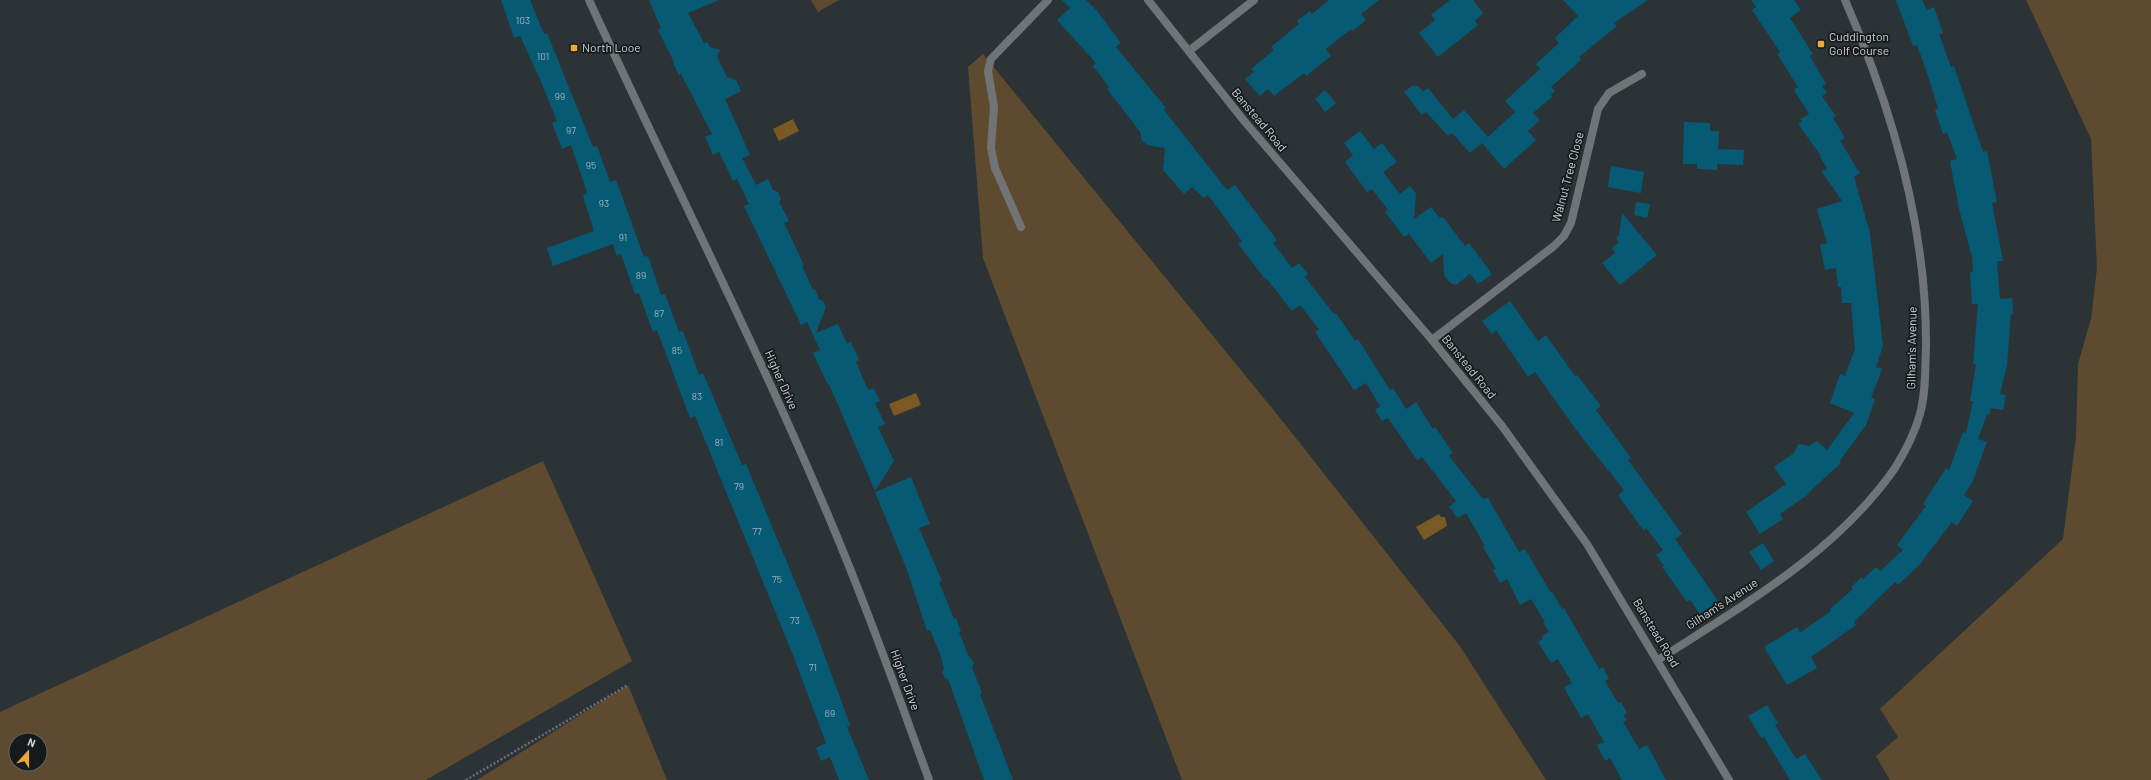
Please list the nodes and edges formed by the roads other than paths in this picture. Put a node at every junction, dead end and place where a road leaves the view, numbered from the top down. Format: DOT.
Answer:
graph roads {
  1 [pos="589,0"];
  2 [pos="1048,0"];
  3 [pos="1148,0"];
  4 [pos="1254,0"];
  5 [pos="1845,0"];
  6 [pos="1189,51"];
  7 [pos="1642,74"];
  8 [pos="1021,227"];
  9 [pos="1432,340"];
  10 [pos="1658,660"];
  11 [pos="929,780"];
  12 [pos="1728,780"];
  1 -- 11 [label="street, Higher Drive"];
  2 -- 8 [label="street"];
  3 -- 6 [label="street, Banstead Road"];
  4 -- 6 [label="street"];
  5 -- 10 [label="street, Gilham's Avenue"];
  6 -- 9 [label="street, Banstead Road"];
  7 -- 9 [label="street, Walnut Tree Close"];
  9 -- 10 [label="street, Banstead Road"];
  10 -- 12 [label="street, Banstead Road"];
}
